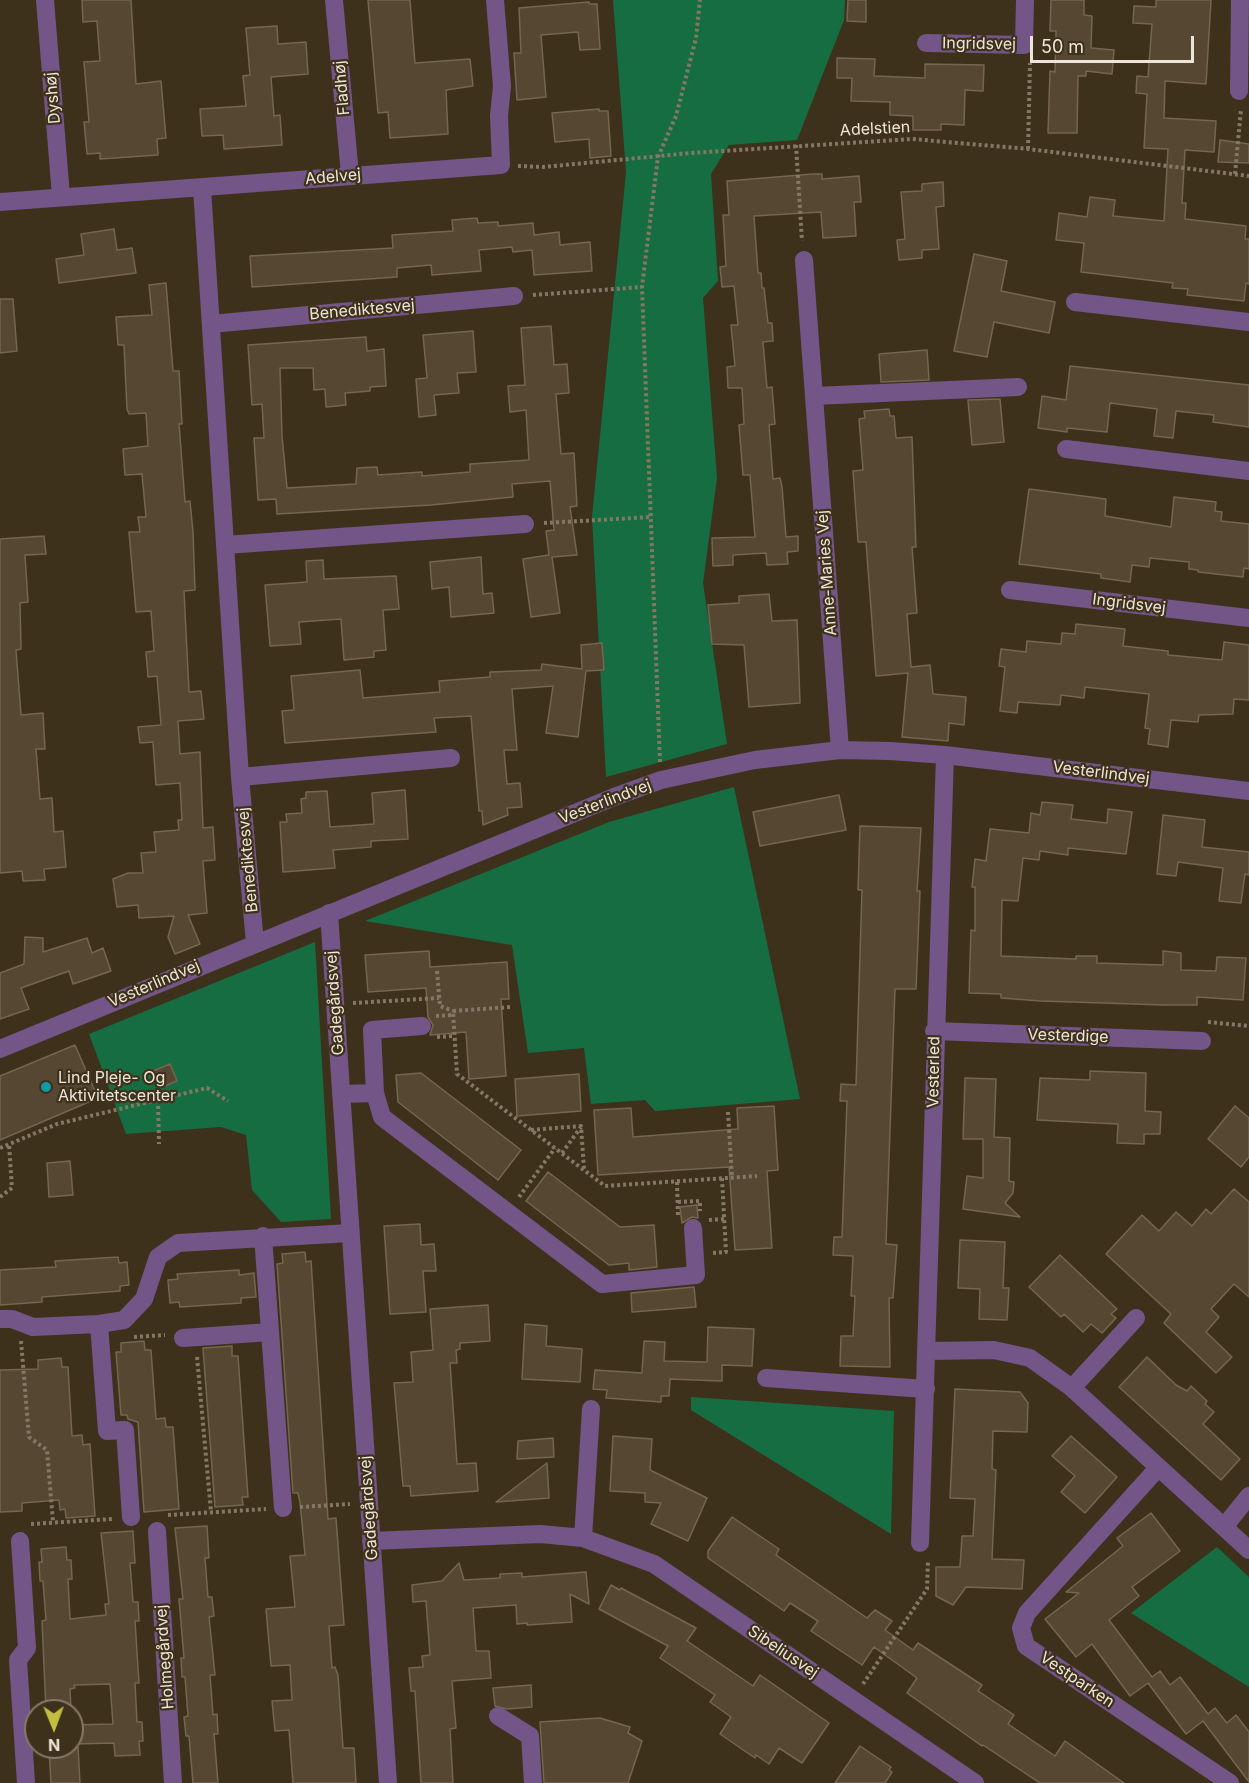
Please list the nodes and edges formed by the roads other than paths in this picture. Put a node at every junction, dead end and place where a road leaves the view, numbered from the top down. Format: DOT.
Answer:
graph roads {
  1 [pos="45,0"];
  2 [pos="334,0"];
  3 [pos="495,0"];
  4 [pos="1025,0"];
  5 [pos="1240,0"];
  6 [pos="926,43"];
  7 [pos="1239,91"];
  8 [pos="350,175"];
  9 [pos="202,188"];
  10 [pos="61,196"];
  11 [pos="0,202"];
  12 [pos="804,260"];
  13 [pos="514,296"];
  14 [pos="1075,302"];
  15 [pos="1249,322"];
  16 [pos="211,324"];
  17 [pos="1018,387"];
  18 [pos="813,396"];
  19 [pos="1066,449"];
  20 [pos="1249,471"];
  21 [pos="525,524"];
  22 [pos="225,545"];
  23 [pos="1010,590"];
  24 [pos="1249,618"];
  25 [pos="840,750"];
  26 [pos="945,755"];
  27 [pos="451,758"];
  28 [pos="240,777"];
  29 [pos="1249,791"];
  30 [pos="329,913"];
  31 [pos="255,943"];
  32 [pos="422,1026"];
  33 [pos="934,1031"];
  34 [pos="1202,1041"];
  35 [pos="0,1049"];
  36 [pos="375,1093"];
  37 [pos="341,1094"];
  38 [pos="697,1224"];
  39 [pos="350,1233"];
  40 [pos="263,1236"];
  41 [pos="1136,1318"];
  42 [pos="0,1320"];
  43 [pos="99,1324"];
  44 [pos="270,1332"];
  45 [pos="189,1338"];
  46 [pos="928,1351"];
  47 [pos="766,1378"];
  48 [pos="1072,1388"];
  49 [pos="926,1389"];
  50 [pos="591,1409"];
  51 [pos="1158,1468"];
  52 [pos="1249,1496"];
  53 [pos="283,1508"];
  54 [pos="131,1518"];
  55 [pos="161,1523"];
  56 [pos="1224,1527"];
  57 [pos="21,1533"];
  58 [pos="582,1538"];
  59 [pos="371,1541"];
  60 [pos="920,1543"];
  61 [pos="1249,1550"];
  62 [pos="9,1660"];
  63 [pos="498,1716"];
  64 [pos="26,1783"];
  65 [pos="173,1783"];
  66 [pos="388,1783"];
  67 [pos="533,1783"];
  68 [pos="975,1783"];
  69 [pos="1230,1783"];
  1 -- 10 [label="street, Dyshøj"];
  2 -- 8 [label="street, Fladhøj"];
  3 -- 8 [label="street, Adelvej"];
  4 -- 6 [label="street, Ingridsvej"];
  5 -- 7 [label="street"];
  8 -- 9 [label="street, Adelvej"];
  9 -- 10 [label="street, Adelvej"];
  9 -- 16 [label="street, Benediktesvej"];
  10 -- 11 [label="street, Adelvej"];
  12 -- 18 [label="street, Anne-Maries Vej"];
  13 -- 16 [label="street, Benediktesvej"];
  14 -- 15 [label="street"];
  16 -- 22 [label="street, Benediktesvej"];
  17 -- 18 [label="street"];
  18 -- 25 [label="street, Anne-Maries Vej"];
  19 -- 20 [label="street"];
  21 -- 22 [label="street"];
  22 -- 28 [label="street, Benediktesvej"];
  23 -- 24 [label="street, Ingridsvej"];
  25 -- 26 [label="street, Vesterlindvej"];
  25 -- 30 [label="street, Vesterlindvej"];
  26 -- 29 [label="street, Vesterlindvej"];
  26 -- 33 [label="street, Vesterled"];
  27 -- 28 [label="street"];
  28 -- 31 [label="street, Benediktesvej"];
  30 -- 31 [label="street, Vesterlindvej"];
  30 -- 37 [label="street, Gadegårdsvej"];
  31 -- 35 [label="street, Vesterlindvej"];
  32 -- 36 [label="street"];
  33 -- 34 [label="street, Vesterdige"];
  33 -- 46 [label="street, Vesterled"];
  36 -- 37 [label="street"];
  36 -- 38 [label="street"];
  37 -- 39 [label="street, Gadegårdsvej"];
  39 -- 40 [label="street"];
  39 -- 59 [label="street, Gadegårdsvej"];
  40 -- 43 [label="street"];
  40 -- 44 [label="street"];
  41 -- 48 [label="street"];
  42 -- 43 [label="street"];
  43 -- 54 [label="street"];
  44 -- 45 [label="street"];
  44 -- 53 [label="street"];
  46 -- 48 [label="street"];
  46 -- 49 [label="street, Vesterled"];
  47 -- 49 [label="street"];
  48 -- 51 [label="street"];
  49 -- 60 [label="street, Vesterled"];
  50 -- 58 [label="street"];
  51 -- 56 [label="street"];
  51 -- 69 [label="street, Vestparken"];
  52 -- 56 [label="street"];
  55 -- 65 [label="street, Holmegårdvej"];
  56 -- 61 [label="street"];
  57 -- 62 [label="street"];
  58 -- 59 [label="street, Sibeliusvej"];
  58 -- 68 [label="street, Sibeliusvej"];
  59 -- 66 [label="street, Gadegårdsvej"];
  62 -- 64 [label="street"];
  63 -- 67 [label="street"];
}
